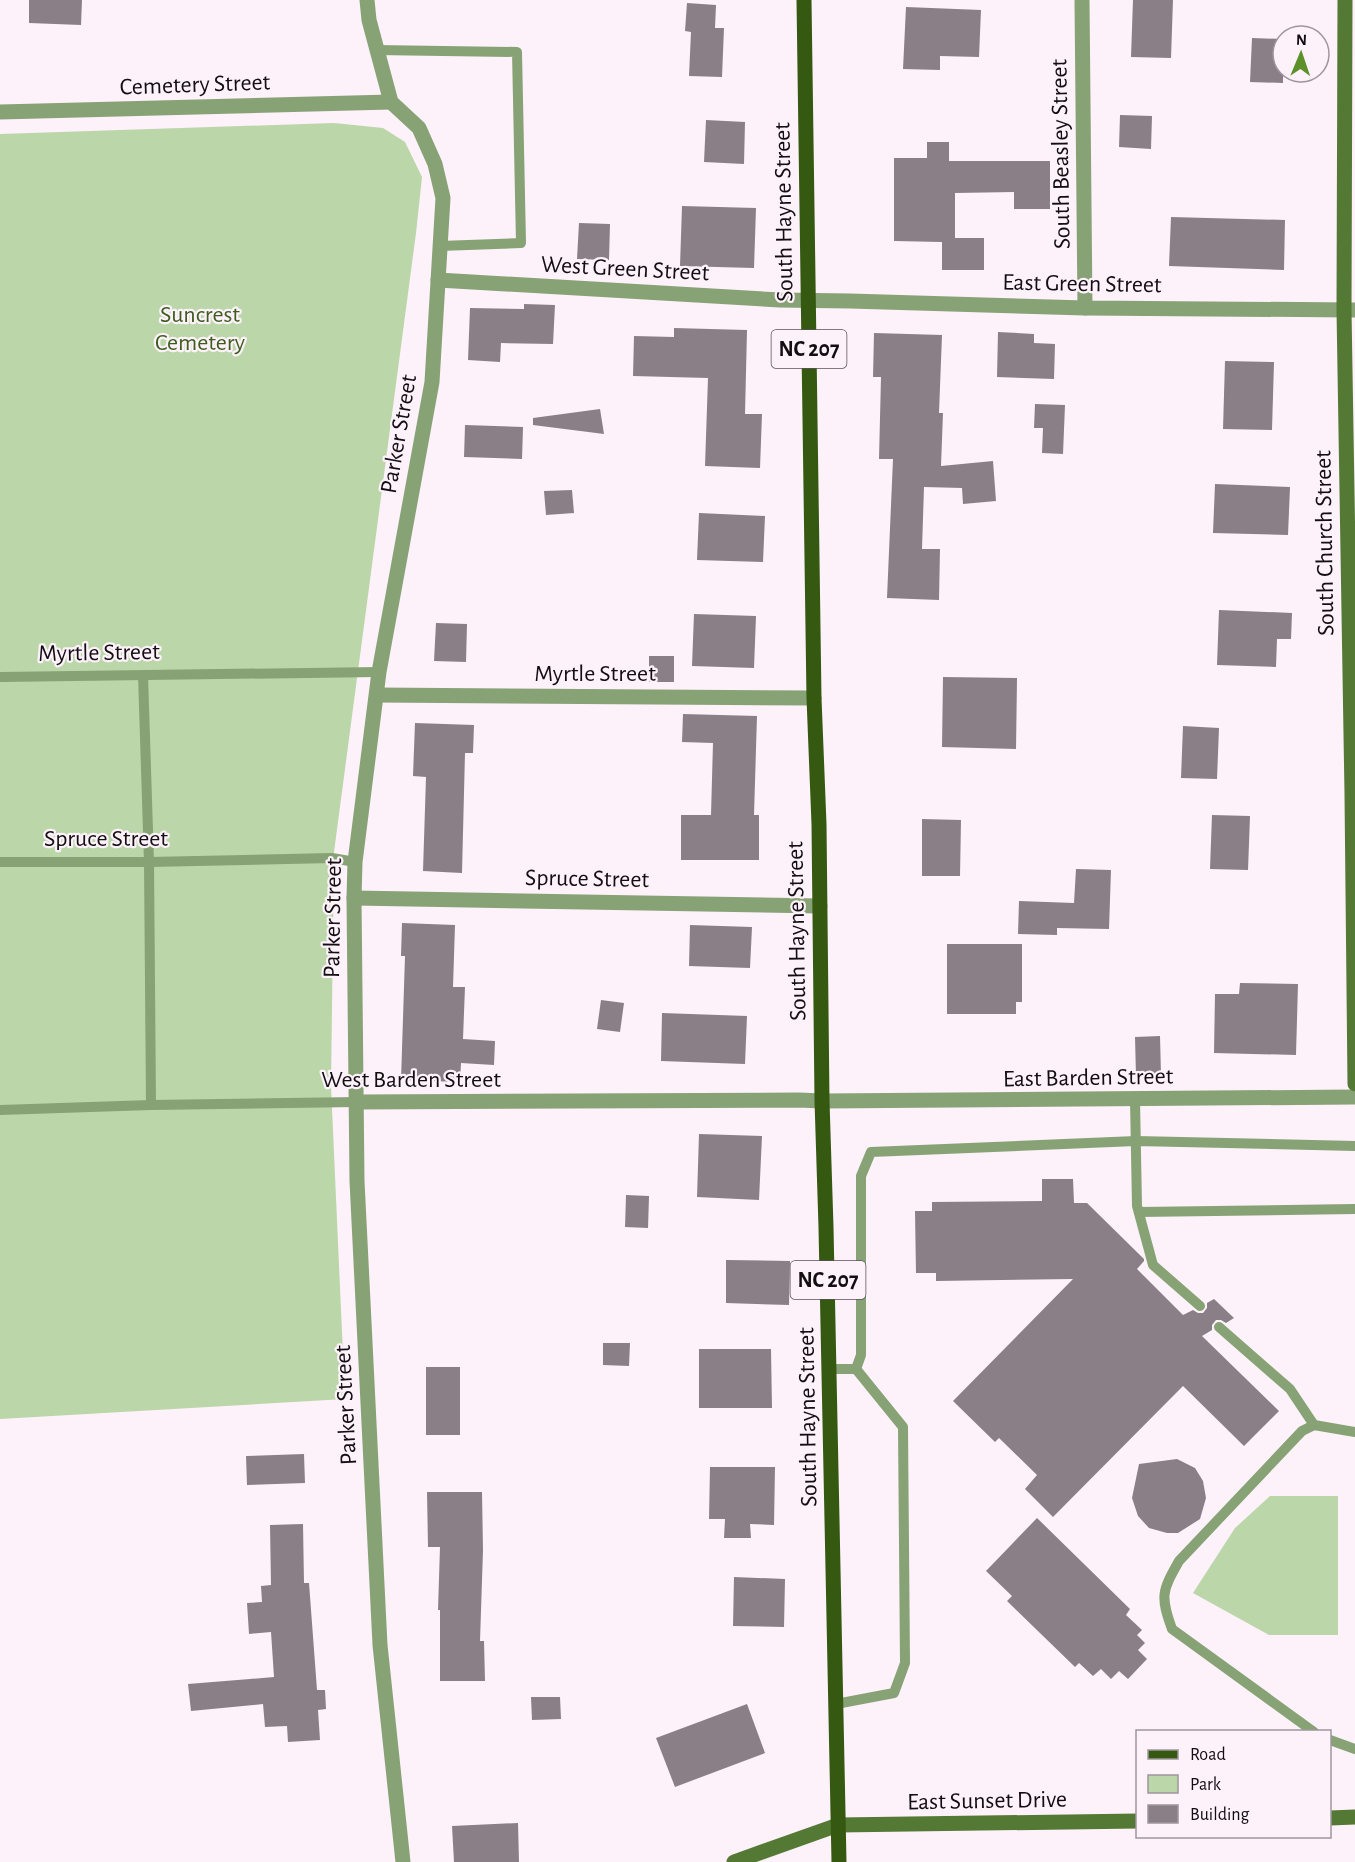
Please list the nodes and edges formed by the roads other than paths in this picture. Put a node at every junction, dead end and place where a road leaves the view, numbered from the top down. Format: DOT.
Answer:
graph roads {
  1 [pos="367,0"];
  2 [pos="804,0"];
  3 [pos="1082,0"];
  4 [pos="1345,0"];
  5 [pos="376,50"];
  6 [pos="391,102"];
  7 [pos="0,112"];
  8 [pos="440,246"];
  9 [pos="438,280"];
  10 [pos="808,301"];
  11 [pos="1085,308"];
  12 [pos="1349,310"];
  13 [pos="379,672"];
  14 [pos="143,675"];
  15 [pos="0,677"];
  16 [pos="377,695"];
  17 [pos="814,698"];
  18 [pos="0,862"];
  19 [pos="149,862"];
  20 [pos="355,862"];
  21 [pos="354,898"];
  22 [pos="820,906"];
  23 [pos="1355,1084"];
  24 [pos="1355,1097"];
  25 [pos="1135,1100"];
  26 [pos="822,1101"];
  27 [pos="357,1102"];
  28 [pos="151,1105"];
  29 [pos="0,1110"];
  30 [pos="1136,1141"];
  31 [pos="1355,1146"];
  32 [pos="1355,1209"];
  33 [pos="1138,1212"];
  34 [pos="1200,1306"];
  35 [pos="1219,1327"];
  36 [pos="829,1368"];
  37 [pos="856,1370"];
  38 [pos="1314,1425"];
  39 [pos="1355,1432"];
  40 [pos="836,1704"];
  41 [pos="1313,1730"];
  42 [pos="1331,1741"];
  43 [pos="1355,1749"];
  44 [pos="1355,1817"];
  45 [pos="1331,1818"];
  46 [pos="1136,1821"];
  47 [pos="838,1825"];
  48 [pos="739,1861"];
  49 [pos="403,1862"];
  50 [pos="839,1862"];
  1 -- 5 [label="street"];
  2 -- 10 [label="main road, South Hayne Street / NC 207"];
  3 -- 11 [label="street, South Beasley Street"];
  4 -- 12 [label="street, South Church Street"];
  5 -- 6 [label="street"];
  5 -- 8 [label="lane"];
  6 -- 7 [label="street, Cemetery Street"];
  6 -- 8 [label="street, Parker Street"];
  8 -- 9 [label="street, Parker Street"];
  9 -- 10 [label="street, West Green Street"];
  9 -- 13 [label="street, Parker Street"];
  10 -- 11 [label="street, East Green Street"];
  10 -- 17 [label="main road, South Hayne Street / NC 207"];
  11 -- 12 [label="street, East Green Street"];
  12 -- 23 [label="street, South Church Street"];
  13 -- 14 [label="lane, Myrtle Street"];
  13 -- 16 [label="street, Parker Street"];
  14 -- 15 [label="lane, Myrtle Street"];
  14 -- 19 [label="lane"];
  16 -- 17 [label="street, Myrtle Street"];
  16 -- 20 [label="street, Parker Street"];
  17 -- 22 [label="main road, South Hayne Street / NC 207"];
  18 -- 19 [label="lane, Spruce Street"];
  19 -- 20 [label="lane, Spruce Street"];
  19 -- 28 [label="lane"];
  20 -- 21 [label="street, Parker Street"];
  21 -- 22 [label="street, Spruce Street"];
  21 -- 27 [label="street, Parker Street"];
  22 -- 26 [label="main road, South Hayne Street / NC 207"];
  24 -- 25 [label="street, East Barden Street"];
  25 -- 26 [label="street, East Barden Street"];
  25 -- 30 [label="lane"];
  26 -- 27 [label="street, West Barden Street"];
  26 -- 36 [label="main road, South Hayne Street / NC 207"];
  27 -- 28 [label="lane, West Barden Street"];
  27 -- 49 [label="street, Parker Street"];
  28 -- 29 [label="lane, West Barden Street"];
  30 -- 31 [label="lane"];
  30 -- 33 [label="lane"];
  30 -- 37 [label="lane"];
  32 -- 33 [label="lane"];
  33 -- 34 [label="lane"];
  35 -- 38 [label="lane"];
  36 -- 37 [label="lane"];
  36 -- 40 [label="main road, South Hayne Street / NC 207"];
  37 -- 40 [label="lane"];
  38 -- 39 [label="lane"];
  38 -- 41 [label="lane"];
  40 -- 47 [label="main road, South Hayne Street / NC 207"];
  42 -- 43 [label="lane"];
  44 -- 45 [label="street"];
  46 -- 47 [label="street, East Sunset Drive"];
  47 -- 48 [label="street, East Sunset Drive"];
  47 -- 50 [label="main road, South Hayne Street / NC 207"];
}
